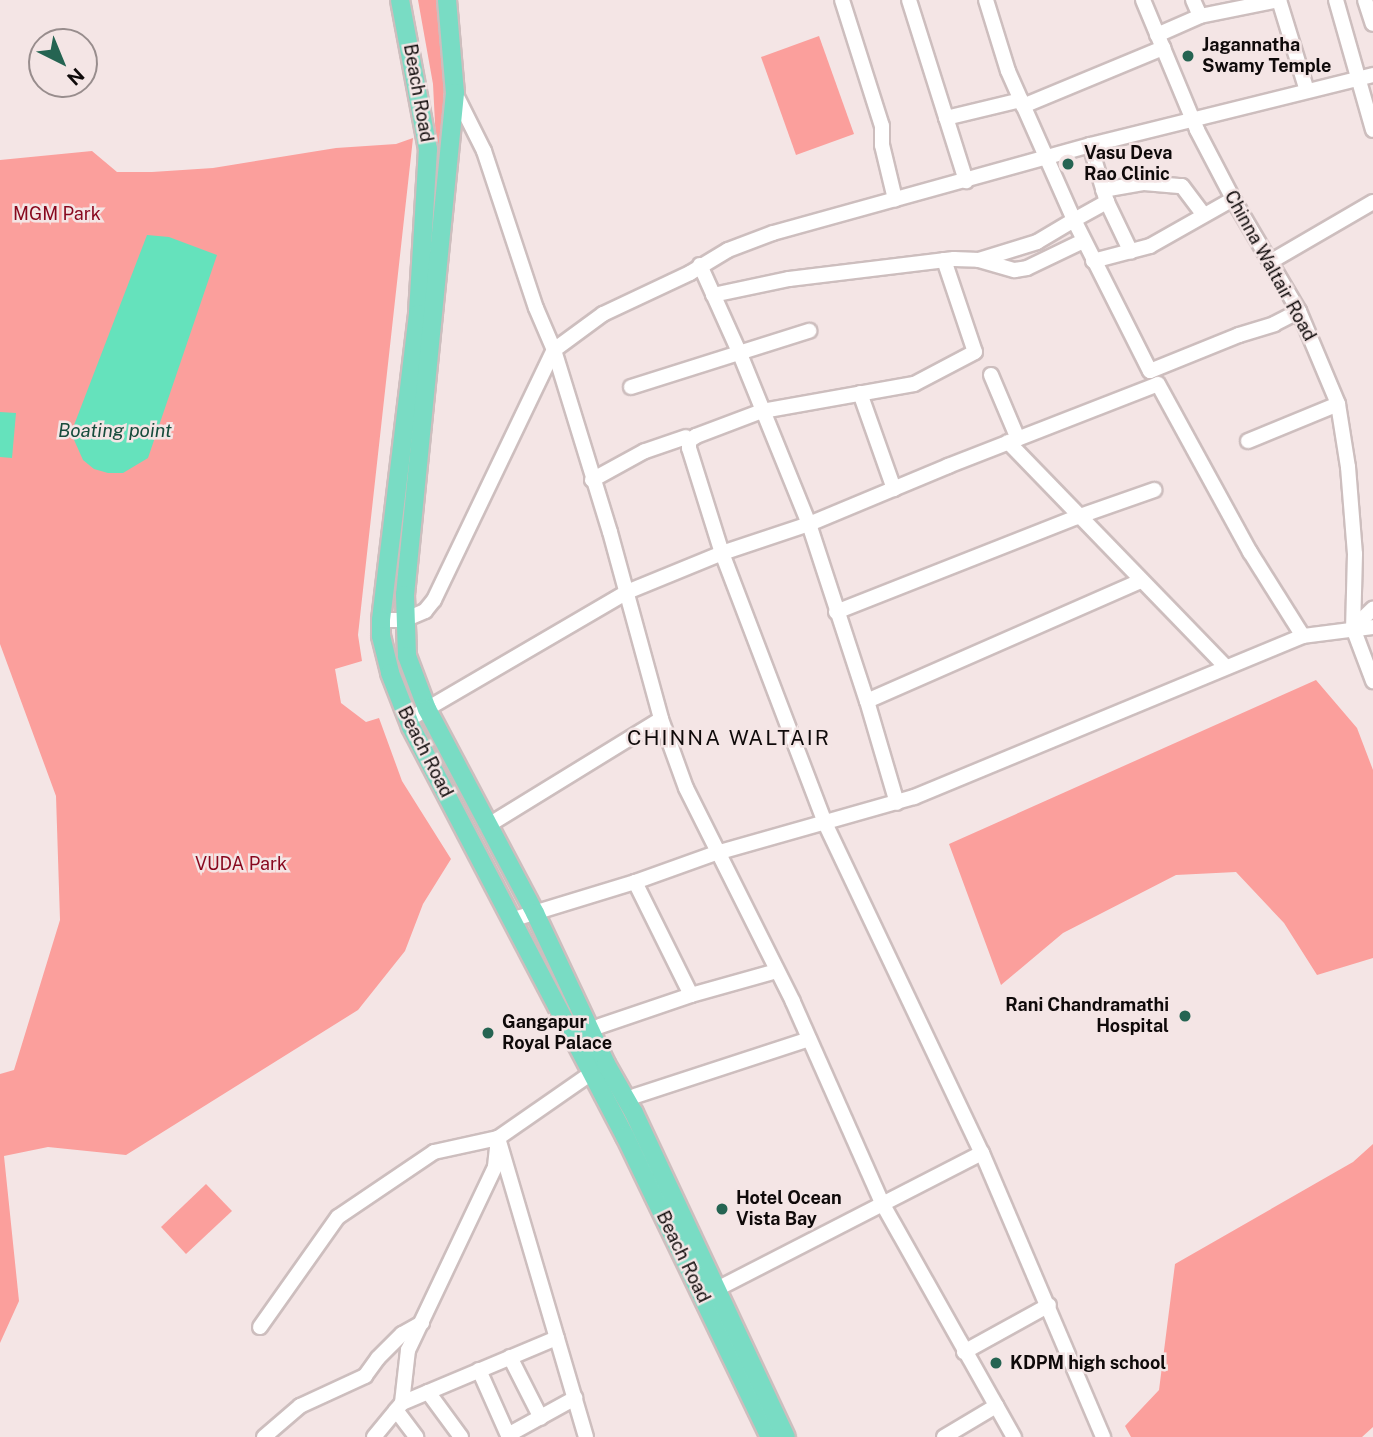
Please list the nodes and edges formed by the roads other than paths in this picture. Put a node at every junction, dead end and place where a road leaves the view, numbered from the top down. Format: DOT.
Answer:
graph roads {
  1 [pos="400,0"];
  2 [pos="447,0"];
  3 [pos="842,0"];
  4 [pos="909,0"];
  5 [pos="986,0"];
  6 [pos="1143,0"];
  7 [pos="1193,0"];
  8 [pos="1336,0"];
  9 [pos="1365,0"];
  10 [pos="1200,16"];
  11 [pos="1373,24"];
  12 [pos="1160,42"];
  13 [pos="1367,77"];
  14 [pos="1307,91"];
  15 [pos="455,93"];
  16 [pos="1022,103"];
  17 [pos="946,118"];
  18 [pos="1194,119"];
  19 [pos="1373,130"];
  20 [pos="1090,145"];
  21 [pos="1048,157"];
  22 [pos="966,181"];
  23 [pos="1105,196"];
  24 [pos="895,199"];
  25 [pos="1233,199"];
  26 [pos="1373,202"];
  27 [pos="1204,215"];
  28 [pos="1074,220"];
  29 [pos="1083,241"];
  30 [pos="1131,252"];
  31 [pos="944,260"];
  32 [pos="979,260"];
  33 [pos="1093,261"];
  34 [pos="1270,262"];
  35 [pos="700,265"];
  36 [pos="713,295"];
  37 [pos="1299,311"];
  38 [pos="809,331"];
  39 [pos="554,350"];
  40 [pos="740,354"];
  41 [pos="1150,371"];
  42 [pos="991,375"];
  43 [pos="1158,384"];
  44 [pos="631,387"];
  45 [pos="860,393"];
  46 [pos="1338,404"];
  47 [pos="762,411"];
  48 [pos="686,437"];
  49 [pos="1013,440"];
  50 [pos="1248,441"];
  51 [pos="592,480"];
  52 [pos="894,489"];
  53 [pos="1154,490"];
  54 [pos="1077,517"];
  55 [pos="809,524"];
  56 [pos="722,552"];
  57 [pos="1140,581"];
  58 [pos="627,592"];
  59 [pos="1373,609"];
  60 [pos="836,612"];
  61 [pos="381,620"];
  62 [pos="404,620"];
  63 [pos="1373,627"];
  64 [pos="1353,628"];
  65 [pos="1303,636"];
  66 [pos="1225,666"];
  67 [pos="1373,681"];
  68 [pos="867,701"];
  69 [pos="427,709"];
  70 [pos="661,719"];
  71 [pos="408,720"];
  72 [pos="897,803"];
  73 [pos="825,823"];
  74 [pos="487,826"];
  75 [pos="716,853"];
  76 [pos="635,882"];
  77 [pos="535,913"];
  78 [pos="514,919"];
  79 [pos="777,971"];
  80 [pos="691,995"];
  81 [pos="600,1026"];
  82 [pos="809,1039"];
  83 [pos="598,1068"];
  84 [pos="635,1096"];
  85 [pos="498,1139"];
  86 [pos="982,1153"];
  87 [pos="882,1203"];
  88 [pos="715,1290"];
  89 [pos="1049,1305"];
  90 [pos="422,1322"];
  91 [pos="260,1327"];
  92 [pos="557,1338"];
  93 [pos="964,1352"];
  94 [pos="510,1357"];
  95 [pos="479,1370"];
  96 [pos="428,1392"];
  97 [pos="575,1398"];
  98 [pos="399,1406"];
  99 [pos="996,1406"];
  100 [pos="541,1418"];
  101 [pos="266,1436"];
  102 [pos="374,1437"];
  103 [pos="416,1437"];
  104 [pos="461,1437"];
  105 [pos="586,1437"];
  106 [pos="770,1437"];
  107 [pos="786,1437"];
  108 [pos="944,1437"];
  109 [pos="1014,1437"];
  110 [pos="1103,1437"];
  1 -- 61 [label="main road, Beach Road"];
  2 -- 15 [label="main road, Beach Road"];
  3 -- 24 [label="street"];
  4 -- 17 [label="street"];
  5 -- 16 [label="street"];
  6 -- 12 [label="street, Chinna Waltair Road"];
  7 -- 10 [label="street"];
  8 -- 13 [label="street"];
  9 -- 11 [label="street"];
  10 -- 12 [label="street"];
  10 -- 14 [label="street"];
  12 -- 16 [label="street"];
  12 -- 18 [label="street, Chinna Waltair Road"];
  13 -- 14 [label="street"];
  13 -- 19 [label="street"];
  14 -- 18 [label="street"];
  15 -- 39 [label="street"];
  15 -- 62 [label="main road, Beach Road"];
  16 -- 17 [label="street"];
  16 -- 21 [label="street"];
  17 -- 22 [label="street"];
  18 -- 20 [label="street"];
  18 -- 25 [label="street, Chinna Waltair Road"];
  20 -- 21 [label="street"];
  20 -- 23 [label="street"];
  21 -- 22 [label="street"];
  21 -- 28 [label="street"];
  22 -- 24 [label="street"];
  23 -- 27 [label="street"];
  23 -- 28 [label="street"];
  23 -- 30 [label="street"];
  24 -- 35 [label="street"];
  25 -- 27 [label="street"];
  25 -- 34 [label="street, Chinna Waltair Road"];
  26 -- 34 [label="street"];
  27 -- 30 [label="street"];
  28 -- 29 [label="street"];
  28 -- 32 [label="street"];
  29 -- 32 [label="street"];
  29 -- 33 [label="street"];
  30 -- 33 [label="street"];
  31 -- 32 [label="street"];
  31 -- 36 [label="street"];
  31 -- 45 [label="street"];
  33 -- 41 [label="street"];
  34 -- 37 [label="street, Chinna Waltair Road"];
  35 -- 36 [label="street"];
  35 -- 39 [label="street"];
  36 -- 40 [label="street"];
  37 -- 41 [label="street"];
  37 -- 46 [label="street, Chinna Waltair Road"];
  38 -- 40 [label="street"];
  39 -- 51 [label="street"];
  39 -- 62 [label="street"];
  40 -- 44 [label="street"];
  40 -- 47 [label="street"];
  41 -- 43 [label="street"];
  42 -- 49 [label="street"];
  43 -- 49 [label="street"];
  43 -- 65 [label="street"];
  45 -- 47 [label="street"];
  45 -- 52 [label="street"];
  46 -- 50 [label="street"];
  46 -- 64 [label="street, Chinna Waltair Road"];
  47 -- 55 [label="street"];
  47 -- 56 [label="street"];
  48 -- 51 [label="street"];
  49 -- 52 [label="street"];
  49 -- 54 [label="street"];
  51 -- 58 [label="street"];
  52 -- 55 [label="street"];
  53 -- 54 [label="street"];
  54 -- 57 [label="street"];
  54 -- 60 [label="street"];
  55 -- 56 [label="street"];
  55 -- 60 [label="street"];
  56 -- 58 [label="street"];
  56 -- 73 [label="street"];
  57 -- 66 [label="street"];
  57 -- 68 [label="street"];
  58 -- 69 [label="street"];
  58 -- 70 [label="street"];
  59 -- 64 [label="street"];
  60 -- 68 [label="street"];
  61 -- 62 [label="street"];
  61 -- 71 [label="main road, Beach Road"];
  62 -- 69 [label="main road, Beach Road"];
  63 -- 64 [label="street"];
  64 -- 65 [label="street"];
  64 -- 67 [label="street"];
  65 -- 66 [label="street"];
  66 -- 72 [label="street"];
  68 -- 72 [label="street"];
  69 -- 71 [label="street"];
  69 -- 74 [label="main road, Beach Road"];
  70 -- 74 [label="street"];
  70 -- 75 [label="street"];
  71 -- 78 [label="main road, Beach Road"];
  72 -- 73 [label="street"];
  73 -- 75 [label="street"];
  73 -- 86 [label="street"];
  74 -- 77 [label="main road, Beach Road"];
  75 -- 76 [label="street"];
  75 -- 79 [label="street"];
  76 -- 77 [label="street"];
  76 -- 80 [label="street"];
  77 -- 78 [label="street"];
  77 -- 83 [label="main road, Beach Road"];
  78 -- 83 [label="main road, Beach Road"];
  79 -- 80 [label="street"];
  79 -- 82 [label="street"];
  80 -- 81 [label="street"];
  82 -- 84 [label="street"];
  82 -- 87 [label="street"];
  83 -- 85 [label="street"];
  83 -- 88 [label="main road, Beach Road"];
  83 -- 106 [label="main road, Beach Road"];
  85 -- 90 [label="street"];
  85 -- 91 [label="street"];
  85 -- 92 [label="street"];
  86 -- 87 [label="street"];
  86 -- 89 [label="street"];
  87 -- 88 [label="street"];
  87 -- 93 [label="street"];
  88 -- 107 [label="main road, Beach Road"];
  89 -- 93 [label="street"];
  89 -- 110 [label="street"];
  90 -- 98 [label="street"];
  90 -- 101 [label="street"];
  92 -- 94 [label="street"];
  92 -- 97 [label="street"];
  93 -- 99 [label="street"];
  94 -- 95 [label="street"];
  94 -- 100 [label="street"];
  95 -- 96 [label="street"];
  95 -- 100 [label="street"];
  96 -- 98 [label="street"];
  96 -- 104 [label="street"];
  97 -- 100 [label="street"];
  97 -- 105 [label="street"];
  98 -- 102 [label="street"];
  98 -- 103 [label="street"];
  99 -- 108 [label="street"];
  99 -- 109 [label="street"];
}
